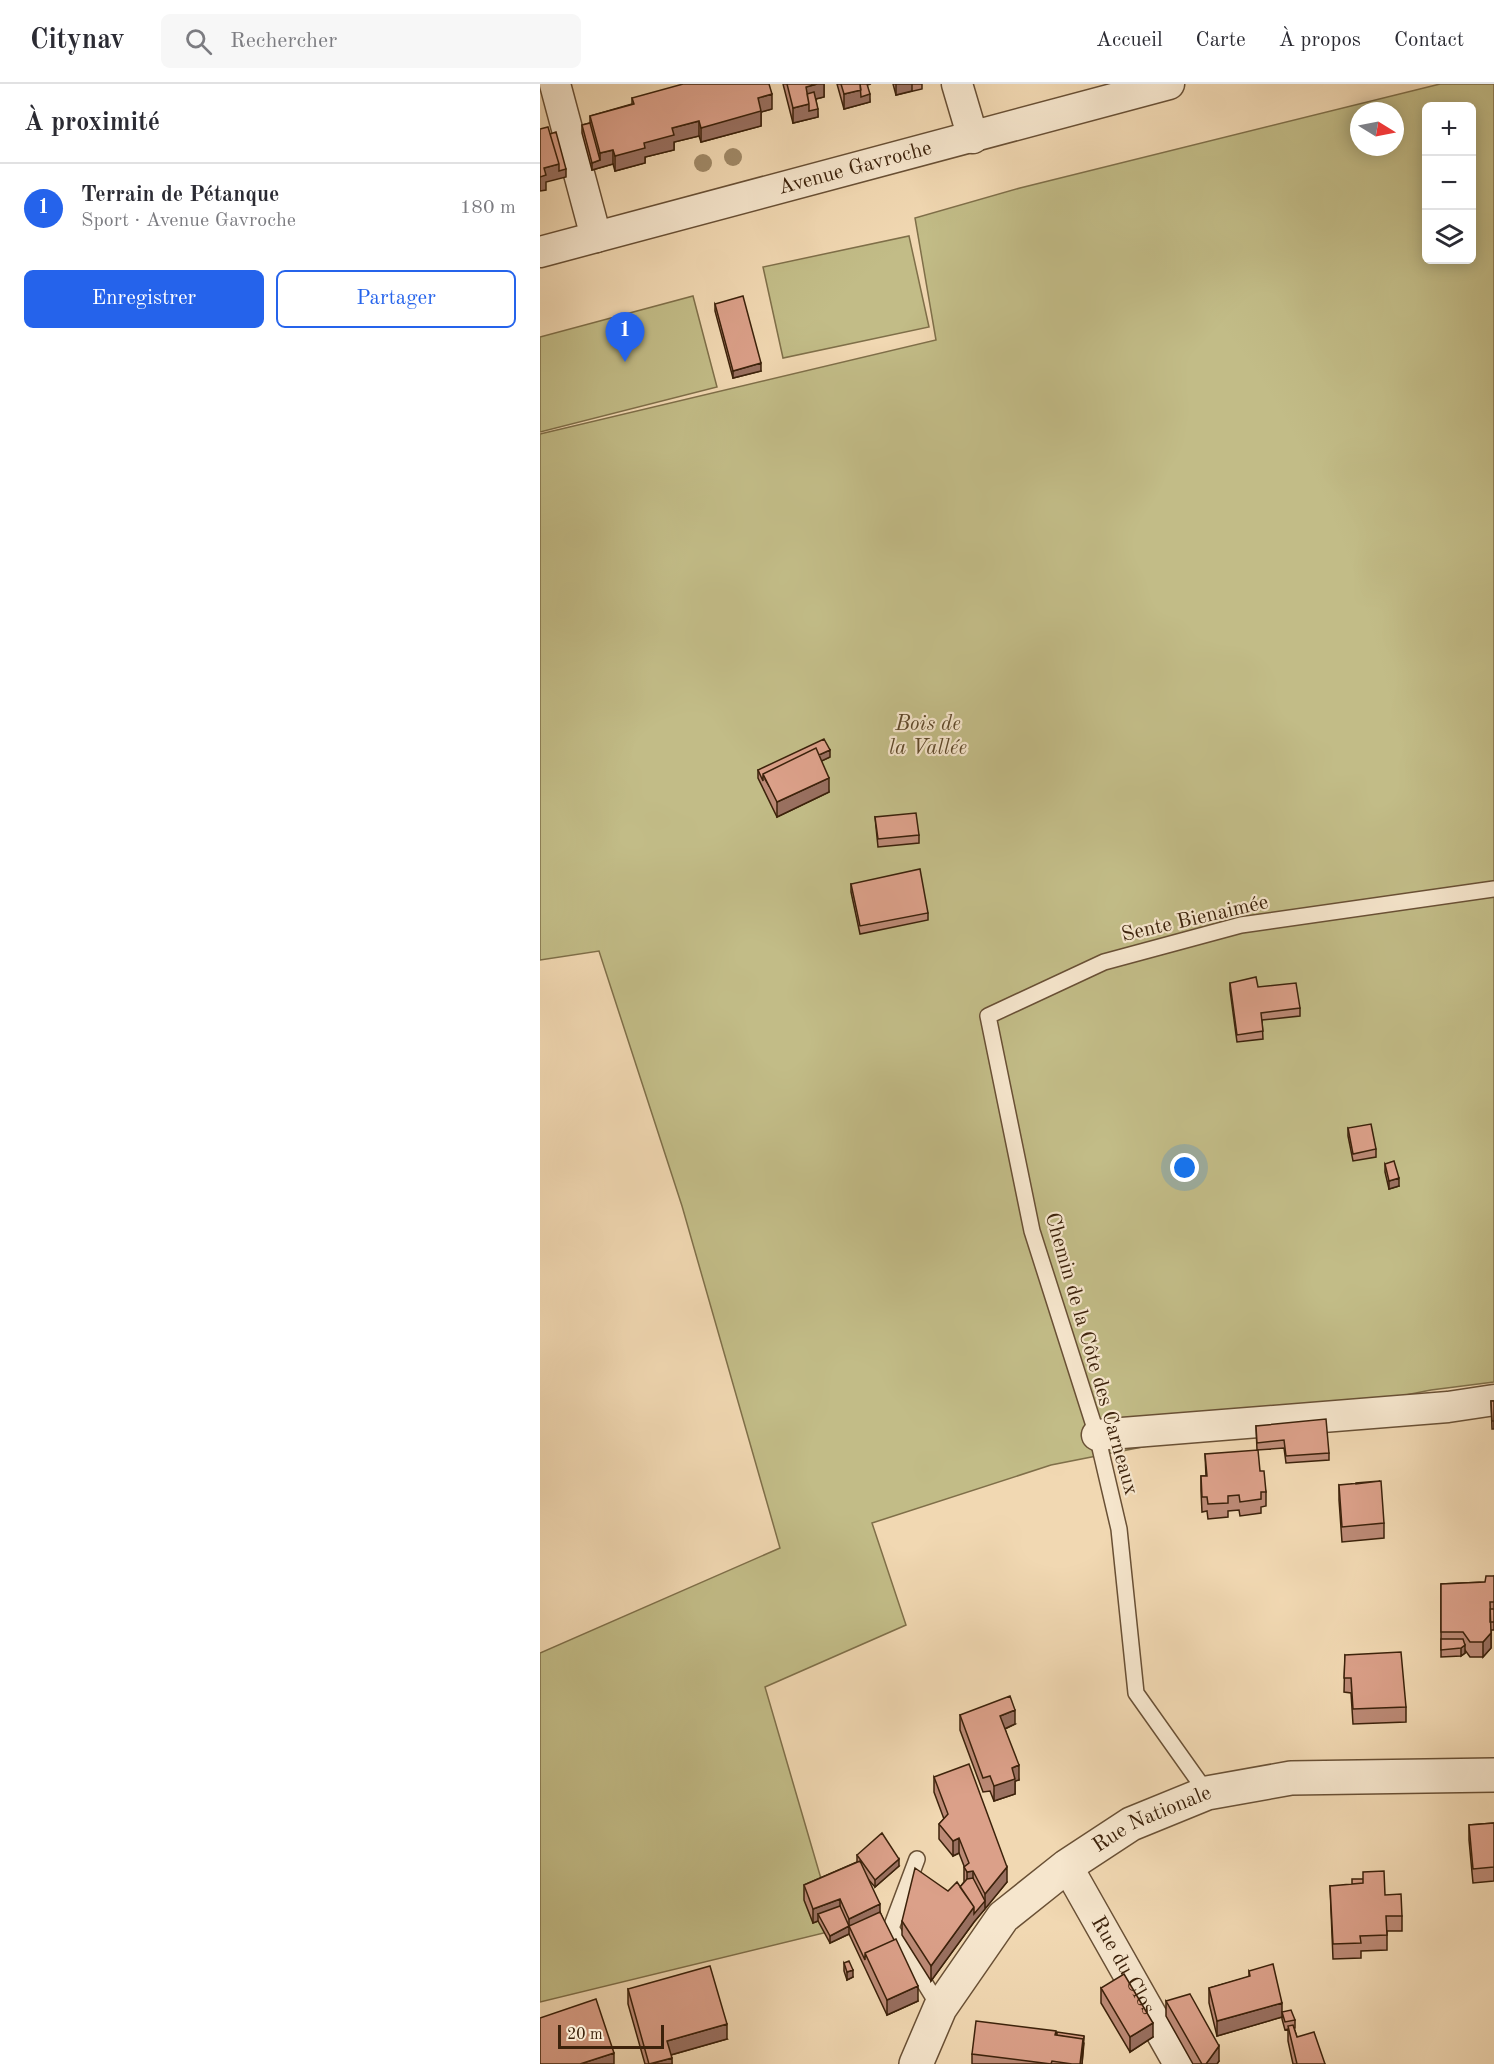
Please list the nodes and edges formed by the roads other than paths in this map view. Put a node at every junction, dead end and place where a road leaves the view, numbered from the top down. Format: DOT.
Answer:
graph roads {
  1 [pos="555,84"];
  2 [pos="957,84"];
  3 [pos="1169,84"];
  4 [pos="973,138"];
  5 [pos="596,237"];
  6 [pos="540,252"];
  7 [pos="1494,889"];
  8 [pos="988,1016"];
  9 [pos="1494,1400"];
  10 [pos="1097,1435"];
  11 [pos="1494,1775"];
  12 [pos="1207,1793"];
  13 [pos="916,1859"];
  14 [pos="1067,1866"];
  15 [pos="940,2008"];
  16 [pos="916,2064"];
  17 [pos="1179,2064"];
  1 -- 5 [label="street"];
  2 -- 4 [label="street"];
  3 -- 4 [label="street, Avenue Gavroche"];
  4 -- 5 [label="street, Avenue Gavroche"];
  5 -- 6 [label="street, Avenue Gavroche"];
  7 -- 8 [label="lane, Sente Bienaimée"];
  8 -- 10 [label="lane, Chemin de la Côte des Carneaux"];
  9 -- 10 [label="street"];
  10 -- 12 [label="lane, Chemin de la Côte des Carneaux"];
  11 -- 12 [label="street, Rue Nationale"];
  12 -- 14 [label="street, Rue Nationale"];
  13 -- 15 [label="lane"];
  14 -- 15 [label="street, Rue Nationale"];
  14 -- 17 [label="street, Rue du Clos"];
  15 -- 16 [label="street, Rue Nationale"];
}
